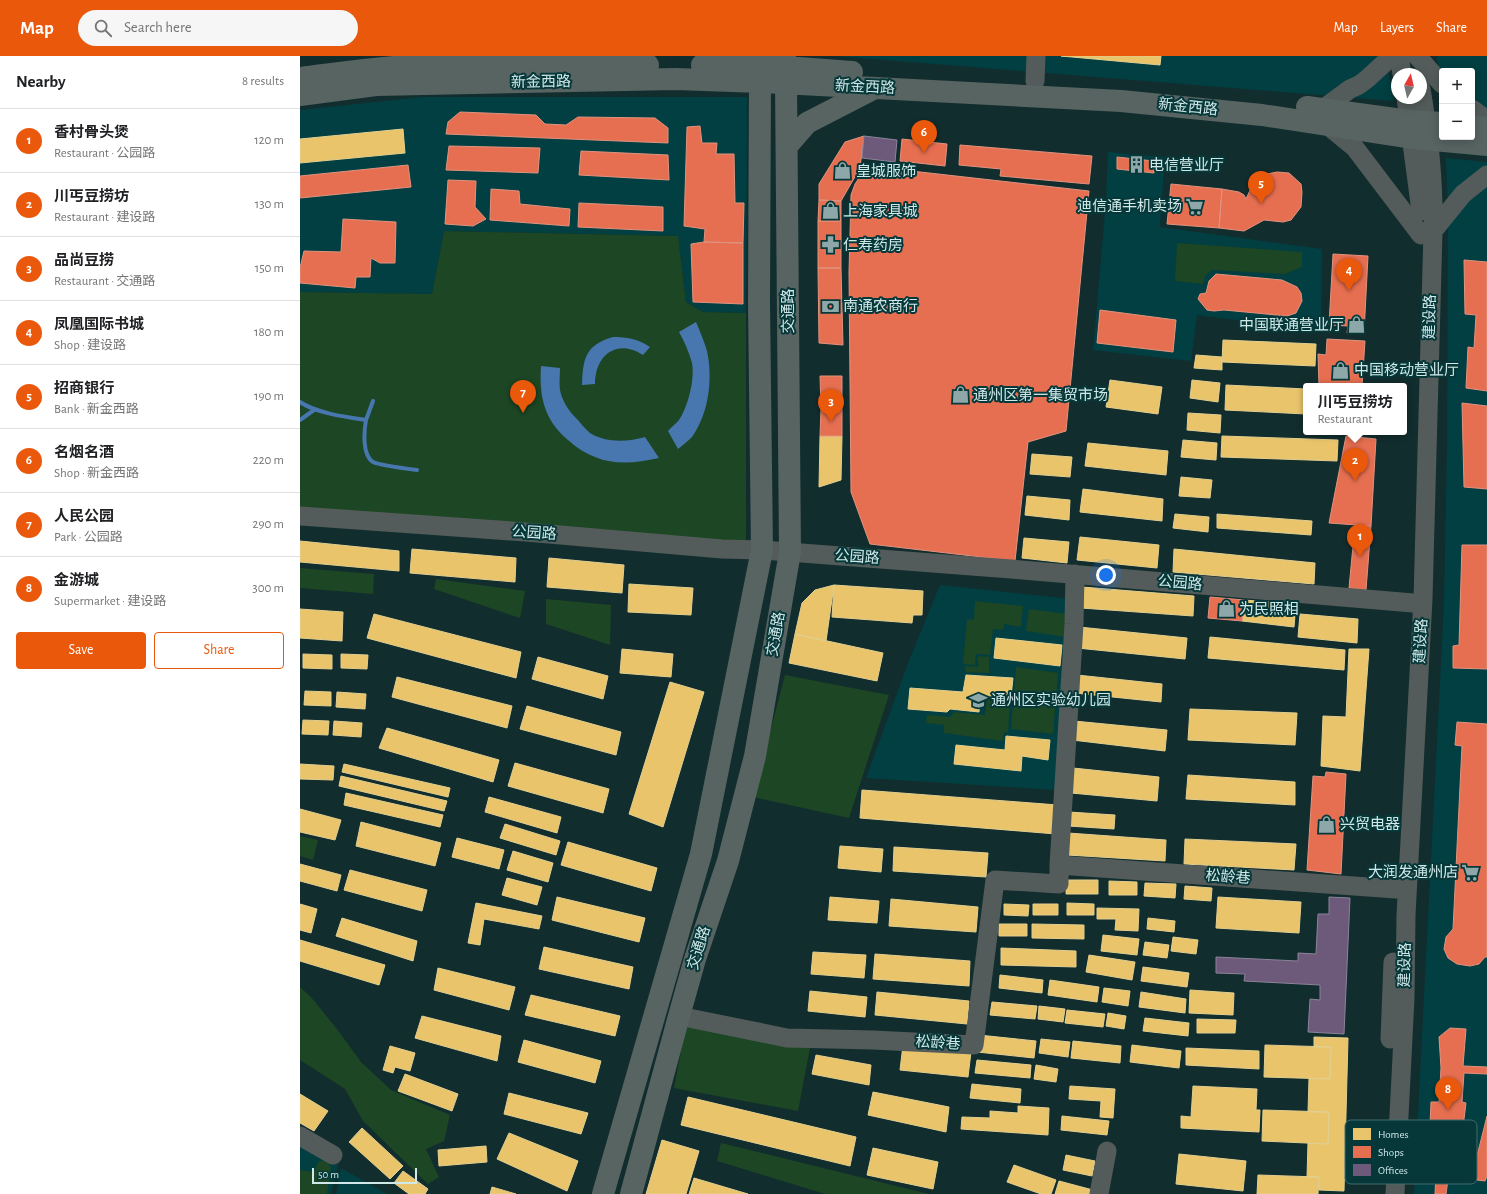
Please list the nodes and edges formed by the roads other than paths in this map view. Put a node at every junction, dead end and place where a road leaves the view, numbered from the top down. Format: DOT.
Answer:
graph roads {
  1 [pos="828,56"];
  2 [pos="1036,56"];
  3 [pos="1392,56"];
  4 [pos="1399,56"];
  5 [pos="1416,56"];
  6 [pos="641,60"];
  7 [pos="419,61"];
  8 [pos="759,68"];
  9 [pos="1401,68"];
  10 [pos="1417,68"];
  11 [pos="786,69"];
  12 [pos="300,78"];
  13 [pos="869,80"];
  14 [pos="1035,81"];
  15 [pos="1439,81"];
  16 [pos="300,95"];
  17 [pos="1409,104"];
  18 [pos="1422,104"];
  19 [pos="1475,112"];
  20 [pos="1325,117"];
  21 [pos="1487,120"];
  22 [pos="1475,126"];
  23 [pos="1487,128"];
  24 [pos="1424,129"];
  25 [pos="1487,145"];
  26 [pos="787,146"];
  27 [pos="1487,175"];
  28 [pos="1427,233"];
  29 [pos="300,516"];
  30 [pos="762,550"];
  31 [pos="790,552"];
  32 [pos="1075,574"];
  33 [pos="1413,602"];
  34 [pos="1059,865"];
  35 [pos="1396,889"];
  36 [pos="679,1016"];
  37 [pos="1387,1120"];
  38 [pos="1399,1120"];
  39 [pos="300,1136"];
  40 [pos="1107,1151"];
  41 [pos="333,1155"];
  42 [pos="1384,1184"];
  43 [pos="1395,1184"];
  44 [pos="603,1194"];
  45 [pos="631,1194"];
  46 [pos="1099,1194"];
  47 [pos="1384,1194"];
  48 [pos="1395,1194"];
  1 -- 13 [label="main road"];
  2 -- 14 [label="street"];
  3 -- 20 [label="street"];
  4 -- 9 [label="street"];
  5 -- 10 [label="street"];
  5 -- 15 [label="street"];
  6 -- 7 [label="main road, 新金西路"];
  6 -- 8 [label="main road, 新金西路"];
  7 -- 12 [label="main road, 新金西路"];
  8 -- 11 [label="main road, 新金西路"];
  8 -- 16 [label="main road, 新金西路"];
  8 -- 30 [label="main road, 交通路"];
  11 -- 13 [label="main road, 新金西路"];
  11 -- 26 [label="main road, 交通路"];
  13 -- 14 [label="main road, 新金西路"];
  13 -- 20 [label="main road, 新金西路"];
  13 -- 26 [label="main road"];
  14 -- 20 [label="main road, 新金西路"];
  17 -- 24 [label="street, 建设路"];
  18 -- 24 [label="street, 建设路"];
  19 -- 21 [label="street"];
  20 -- 24 [label="main road, 新金西路"];
  20 -- 28 [label="street"];
  22 -- 23 [label="main road"];
  24 -- 25 [label="main road, 新金西路"];
  24 -- 28 [label="street, 建设路"];
  26 -- 31 [label="main road, 交通路"];
  27 -- 28 [label="street"];
  28 -- 33 [label="street, 建设路"];
  28 -- 38 [label="street, 建设路"];
  29 -- 30 [label="street, 公园路"];
  30 -- 31 [label="street, 公园路"];
  30 -- 44 [label="main road, 交通路"];
  31 -- 32 [label="street, 公园路"];
  31 -- 36 [label="main road, 交通路"];
  32 -- 33 [label="street, 公园路"];
  32 -- 34 [label="street, 松龄巷"];
  33 -- 35 [label="street, 建设路"];
  34 -- 35 [label="street, 松龄巷"];
  34 -- 36 [label="street, 松龄巷"];
  35 -- 37 [label="street, 建设路"];
  36 -- 45 [label="main road, 交通路"];
  39 -- 41 [label="street"];
  40 -- 46 [label="street"];
  42 -- 47 [label="street, 建设路"];
  43 -- 48 [label="street, 建设路"];
}
